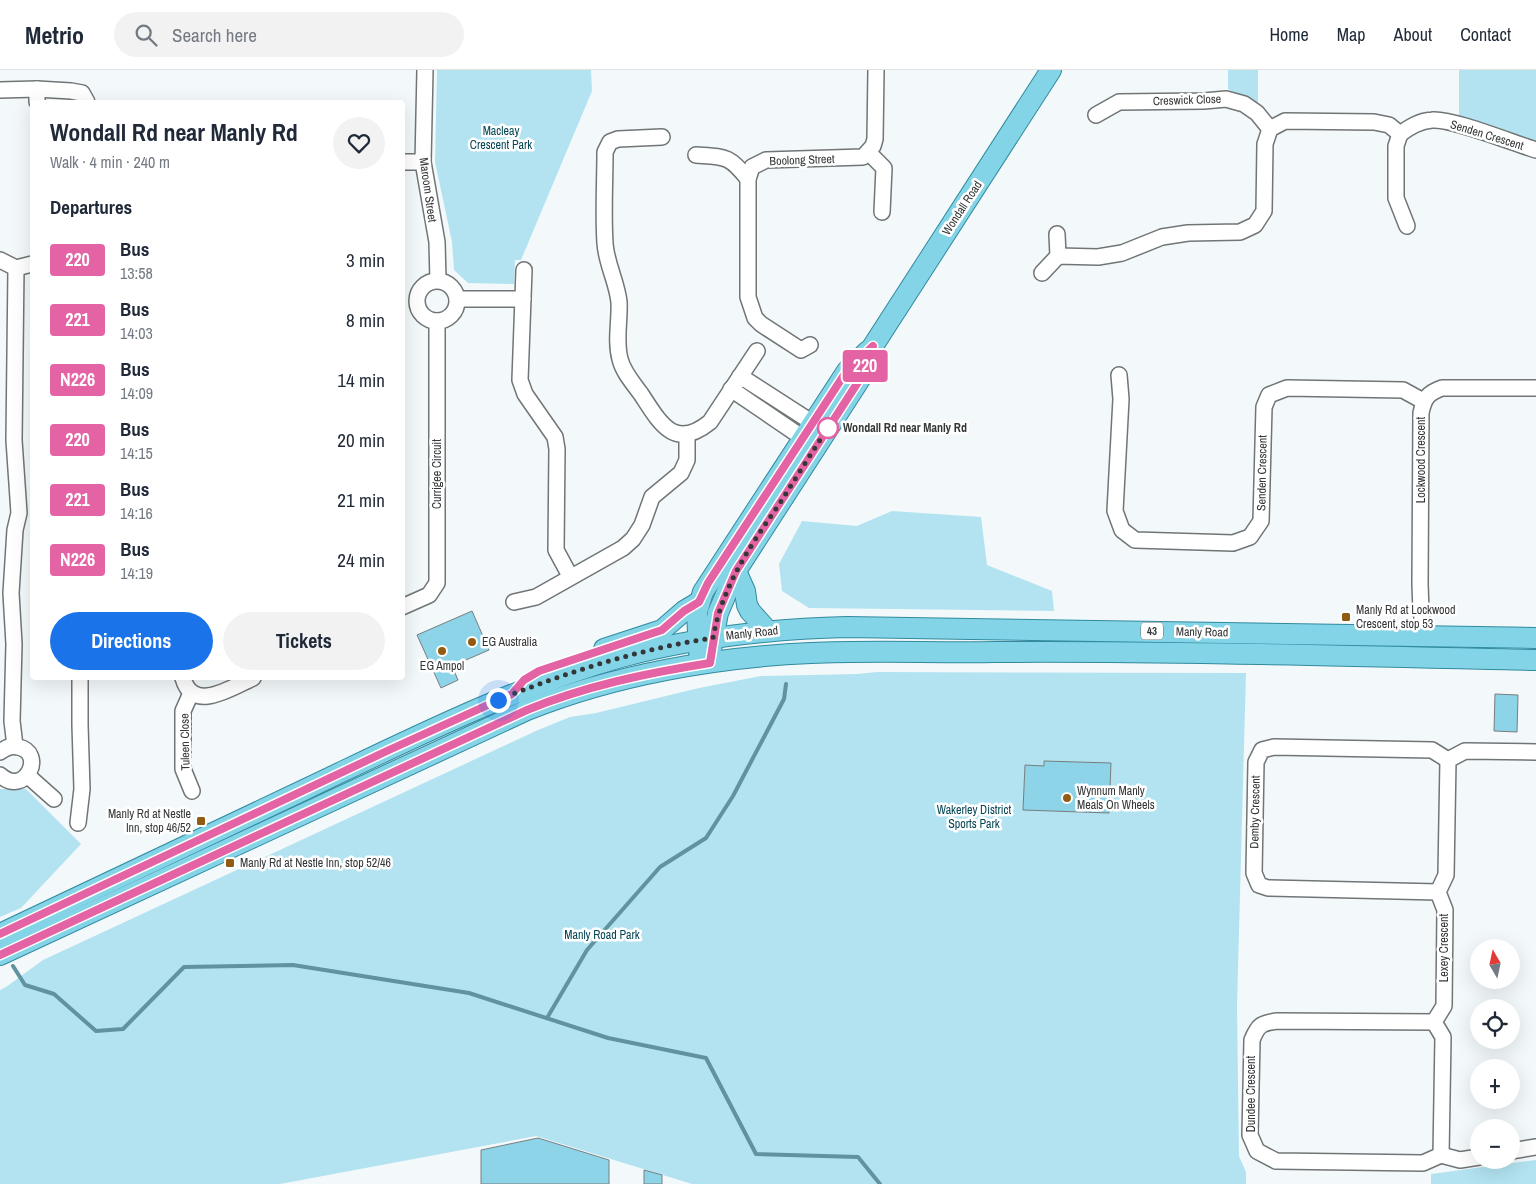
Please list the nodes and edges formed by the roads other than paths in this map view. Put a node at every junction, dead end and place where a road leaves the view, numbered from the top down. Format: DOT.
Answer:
graph roads {
  1 [pos="426,70"];
  2 [pos="876,70"];
  3 [pos="1051,70"];
  4 [pos="0,90"];
  5 [pos="37,96"];
  6 [pos="86,100"];
  7 [pos="1096,115"];
  8 [pos="1270,129"];
  9 [pos="1400,134"];
  10 [pos="662,137"];
  11 [pos="1536,150"];
  12 [pos="868,152"];
  13 [pos="696,155"];
  14 [pos="405,162"];
  15 [pos="423,162"];
  16 [pos="748,179"];
  17 [pos="882,212"];
  18 [pos="1407,226"];
  19 [pos="1057,234"];
  20 [pos="1058,256"];
  21 [pos="0,260"];
  22 [pos="30,264"];
  23 [pos="16,268"];
  24 [pos="524,270"];
  25 [pos="1042,273"];
  26 [pos="438,280"];
  27 [pos="410,299"];
  28 [pos="457,299"];
  29 [pos="523,299"];
  30 [pos="437,321"];
  31 [pos="810,345"];
  32 [pos="873,346"];
  33 [pos="757,350"];
  34 [pos="1119,375"];
  35 [pos="740,376"];
  36 [pos="1536,388"];
  37 [pos="731,389"];
  38 [pos="1423,400"];
  39 [pos="808,430"];
  40 [pos="687,434"];
  41 [pos="26,513"];
  42 [pos="736,571"];
  43 [pos="570,576"];
  44 [pos="6,593"];
  45 [pos="514,602"];
  46 [pos="699,602"];
  47 [pos="405,606"];
  48 [pos="767,630"];
  49 [pos="1425,636"];
  50 [pos="1536,638"];
  51 [pos="705,639"];
  52 [pos="1536,660"];
  53 [pos="705,664"];
  54 [pos="80,680"];
  55 [pos="184,680"];
  56 [pos="249,680"];
  57 [pos="191,692"];
  58 [pos="512,694"];
  59 [pos="15,746"];
  60 [pos="0,752"];
  61 [pos="1536,752"];
  62 [pos="1448,760"];
  63 [pos="0,775"];
  64 [pos="28,775"];
  65 [pos="192,791"];
  66 [pos="54,800"];
  67 [pos="78,823"];
  68 [pos="1438,892"];
  69 [pos="0,934"];
  70 [pos="0,956"];
  71 [pos="1434,1022"];
  72 [pos="1536,1147"];
  73 [pos="1520,1150"];
  74 [pos="1441,1155"];
  75 [pos="1470,1158"];
  1 -- 15 [label="street, Maroom Street"];
  2 -- 12 [label="street"];
  3 -- 32 [label="main road, Wondall Road"];
  4 -- 5 [label="street"];
  5 -- 6 [label="street"];
  7 -- 8 [label="street, Creswick Close"];
  8 -- 9 [label="street"];
  8 -- 20 [label="street"];
  9 -- 11 [label="street, Senden Crescent"];
  9 -- 18 [label="street"];
  10 -- 40 [label="street"];
  12 -- 16 [label="street, Boolong Street"];
  12 -- 17 [label="street"];
  13 -- 16 [label="street"];
  14 -- 15 [label="street"];
  15 -- 26 [label="street, Maroom Street"];
  16 -- 31 [label="street"];
  19 -- 20 [label="street"];
  20 -- 25 [label="street"];
  21 -- 23 [label="street"];
  22 -- 23 [label="street"];
  23 -- 41 [label="street"];
  24 -- 29 [label="street"];
  26 -- 27 [label="street"];
  26 -- 28 [label="street"];
  27 -- 30 [label="street"];
  28 -- 29 [label="street"];
  28 -- 30 [label="street"];
  29 -- 43 [label="street"];
  30 -- 47 [label="street, Currigee Circuit"];
  32 -- 39 [label="main road, Wondall Road"];
  32 -- 42 [label="main road, Wondall Road"];
  33 -- 35 [label="street"];
  34 -- 38 [label="street, Senden Crescent"];
  35 -- 37 [label="street"];
  35 -- 39 [label="street"];
  36 -- 38 [label="street, Lockwood Crescent"];
  37 -- 39 [label="street"];
  37 -- 40 [label="street"];
  38 -- 49 [label="street, Lockwood Crescent"];
  39 -- 46 [label="main road, Wondall Road"];
  40 -- 43 [label="street"];
  41 -- 44 [label="street"];
  42 -- 48 [label="main road"];
  42 -- 51 [label="main road, Wondall Road"];
  43 -- 45 [label="street"];
  44 -- 59 [label="street"];
  46 -- 51 [label="main road, Wondall Road"];
  46 -- 58 [label="main road"];
  48 -- 49 [label="main road, Manly Road / 43"];
  48 -- 51 [label="main road, Manly Road / 43"];
  49 -- 50 [label="main road, Manly Road / 43"];
  51 -- 53 [label="main road, Wondall Road"];
  51 -- 58 [label="main road, Manly Road / 43"];
  52 -- 53 [label="main road, Manly Road / 43"];
  53 -- 70 [label="main road, Manly Road / 43"];
  54 -- 67 [label="street"];
  55 -- 57 [label="street"];
  56 -- 57 [label="street"];
  57 -- 65 [label="street, Tuleen Close"];
  58 -- 69 [label="main road, Manly Road / 43"];
  59 -- 60 [label="street"];
  59 -- 64 [label="street"];
  61 -- 62 [label="street"];
  62 -- 68 [label="street"];
  62 -- 68 [label="street, Demby Crescent"];
  63 -- 64 [label="street"];
  64 -- 66 [label="street"];
  68 -- 71 [label="street, Lexey Crescent"];
  71 -- 74 [label="street"];
  71 -- 74 [label="street, Dundee Crescent"];
  72 -- 73 [label="street"];
  74 -- 75 [label="street"];
}
